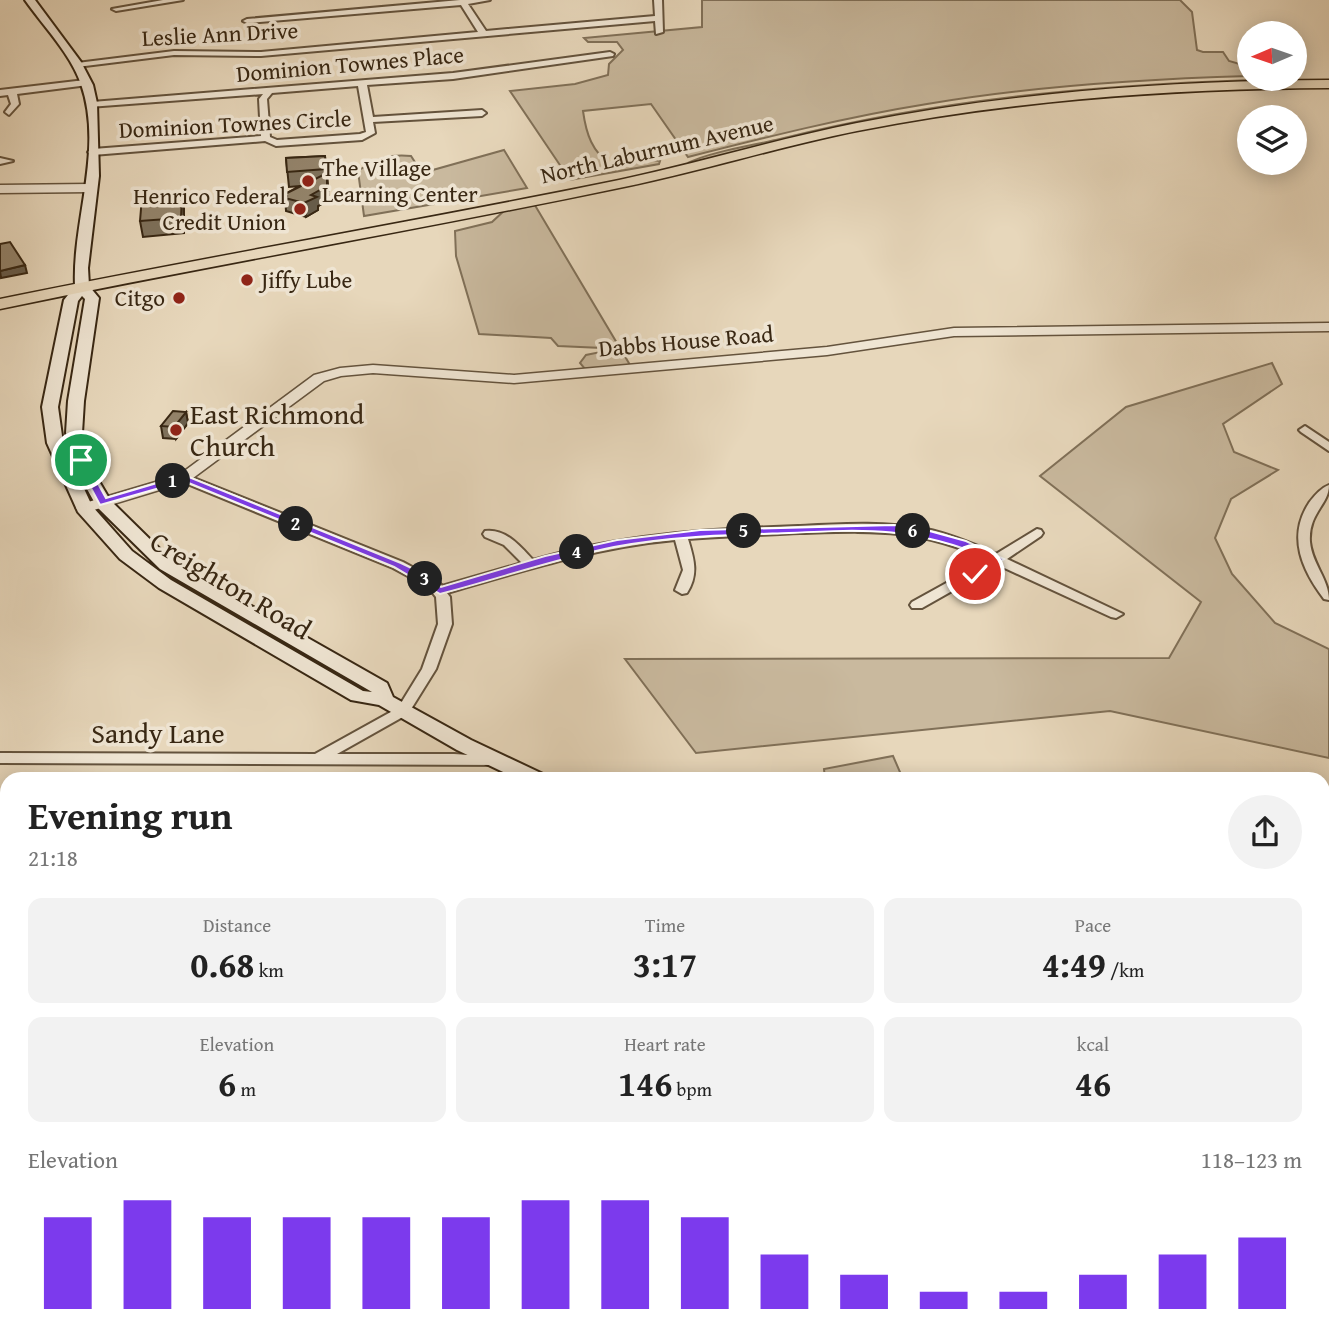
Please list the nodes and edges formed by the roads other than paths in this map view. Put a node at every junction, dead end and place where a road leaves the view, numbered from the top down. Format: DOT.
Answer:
graph roads {
  1 [pos="30,0"];
  2 [pos="180,0"];
  3 [pos="486,0"];
  4 [pos="658,0"];
  5 [pos="463,2"];
  6 [pos="116,9"];
  7 [pos="659,18"];
  8 [pos="247,21"];
  9 [pos="659,32"];
  10 [pos="483,33"];
  11 [pos="610,54"];
  12 [pos="77,65"];
  13 [pos="1307,78"];
  14 [pos="1329,78"];
  15 [pos="1237,79"];
  16 [pos="85,83"];
  17 [pos="362,83"];
  18 [pos="1329,84"];
  19 [pos="270,90"];
  20 [pos="12,92"];
  21 [pos="0,93"];
  22 [pos="92,105"];
  23 [pos="9,112"];
  24 [pos="482,113"];
  25 [pos="369,120"];
  26 [pos="266,138"];
  27 [pos="93,152"];
  28 [pos="90,188"];
  29 [pos="0,190"];
  30 [pos="82,283"];
  31 [pos="0,295"];
  32 [pos="0,304"];
  33 [pos="1329,327"];
  34 [pos="1305,430"];
  35 [pos="1329,447"];
  36 [pos="184,478"];
  37 [pos="1329,489"];
  38 [pos="93,505"];
  39 [pos="1037,533"];
  40 [pos="489,534"];
  41 [pos="680,535"];
  42 [pos="999,559"];
  43 [pos="530,564"];
  44 [pos="682,590"];
  45 [pos="440,591"];
  46 [pos="1329,596"];
  47 [pos="917,605"];
  48 [pos="1116,614"];
  49 [pos="403,711"];
  50 [pos="0,758"];
  51 [pos="315,760"];
  52 [pos="504,762"];
  53 [pos="523,772"];
  1 -- 12 [label="main road, Creighton Road"];
  2 -- 6 [label="street"];
  3 -- 5 [label="street"];
  4 -- 7 [label="street"];
  5 -- 8 [label="street"];
  5 -- 10 [label="street"];
  7 -- 9 [label="street"];
  7 -- 10 [label="street, Leslie Ann Drive"];
  10 -- 12 [label="street, Leslie Ann Drive"];
  11 -- 17 [label="street, Dominion Townes Place"];
  12 -- 16 [label="main road, Creighton Road"];
  13 -- 14 [label="main road"];
  15 -- 30 [label="main road, North Laburnum Avenue"];
  16 -- 20 [label="street"];
  16 -- 22 [label="main road, Creighton Road"];
  17 -- 19 [label="street, Dominion Townes Place"];
  17 -- 25 [label="street, Dominion Townes Circle"];
  18 -- 30 [label="main road, North Laburnum Avenue"];
  19 -- 22 [label="street, Dominion Townes Place"];
  19 -- 26 [label="street"];
  20 -- 21 [label="street"];
  20 -- 23 [label="street"];
  22 -- 27 [label="main road, Creighton Road"];
  24 -- 25 [label="street"];
  25 -- 26 [label="street, Dominion Townes Circle"];
  26 -- 27 [label="street, Dominion Townes Circle"];
  27 -- 28 [label="main road, Creighton Road"];
  28 -- 29 [label="street"];
  28 -- 30 [label="main road, Creighton Road"];
  30 -- 31 [label="main road, North Laburnum Avenue"];
  30 -- 32 [label="main road, North Laburnum Avenue"];
  30 -- 38 [label="main road, Creighton Road"];
  30 -- 38 [label="main road, Creighton Road"];
  33 -- 36 [label="street, Dabbs House Road"];
  34 -- 35 [label="street"];
  36 -- 38 [label="street, Dabbs House Road"];
  36 -- 45 [label="street"];
  37 -- 46 [label="street"];
  38 -- 49 [label="main road, Creighton Road"];
  39 -- 42 [label="street"];
  40 -- 43 [label="street"];
  41 -- 42 [label="street"];
  41 -- 43 [label="street"];
  41 -- 44 [label="street"];
  42 -- 47 [label="street"];
  42 -- 48 [label="street"];
  43 -- 45 [label="street"];
  45 -- 49 [label="street"];
  49 -- 51 [label="street, Sandy Lane"];
  49 -- 52 [label="main road, Creighton Road"];
  50 -- 51 [label="street, Sandy Lane"];
  51 -- 52 [label="street, Sandy Lane"];
  52 -- 53 [label="main road, Creighton Road"];
}
